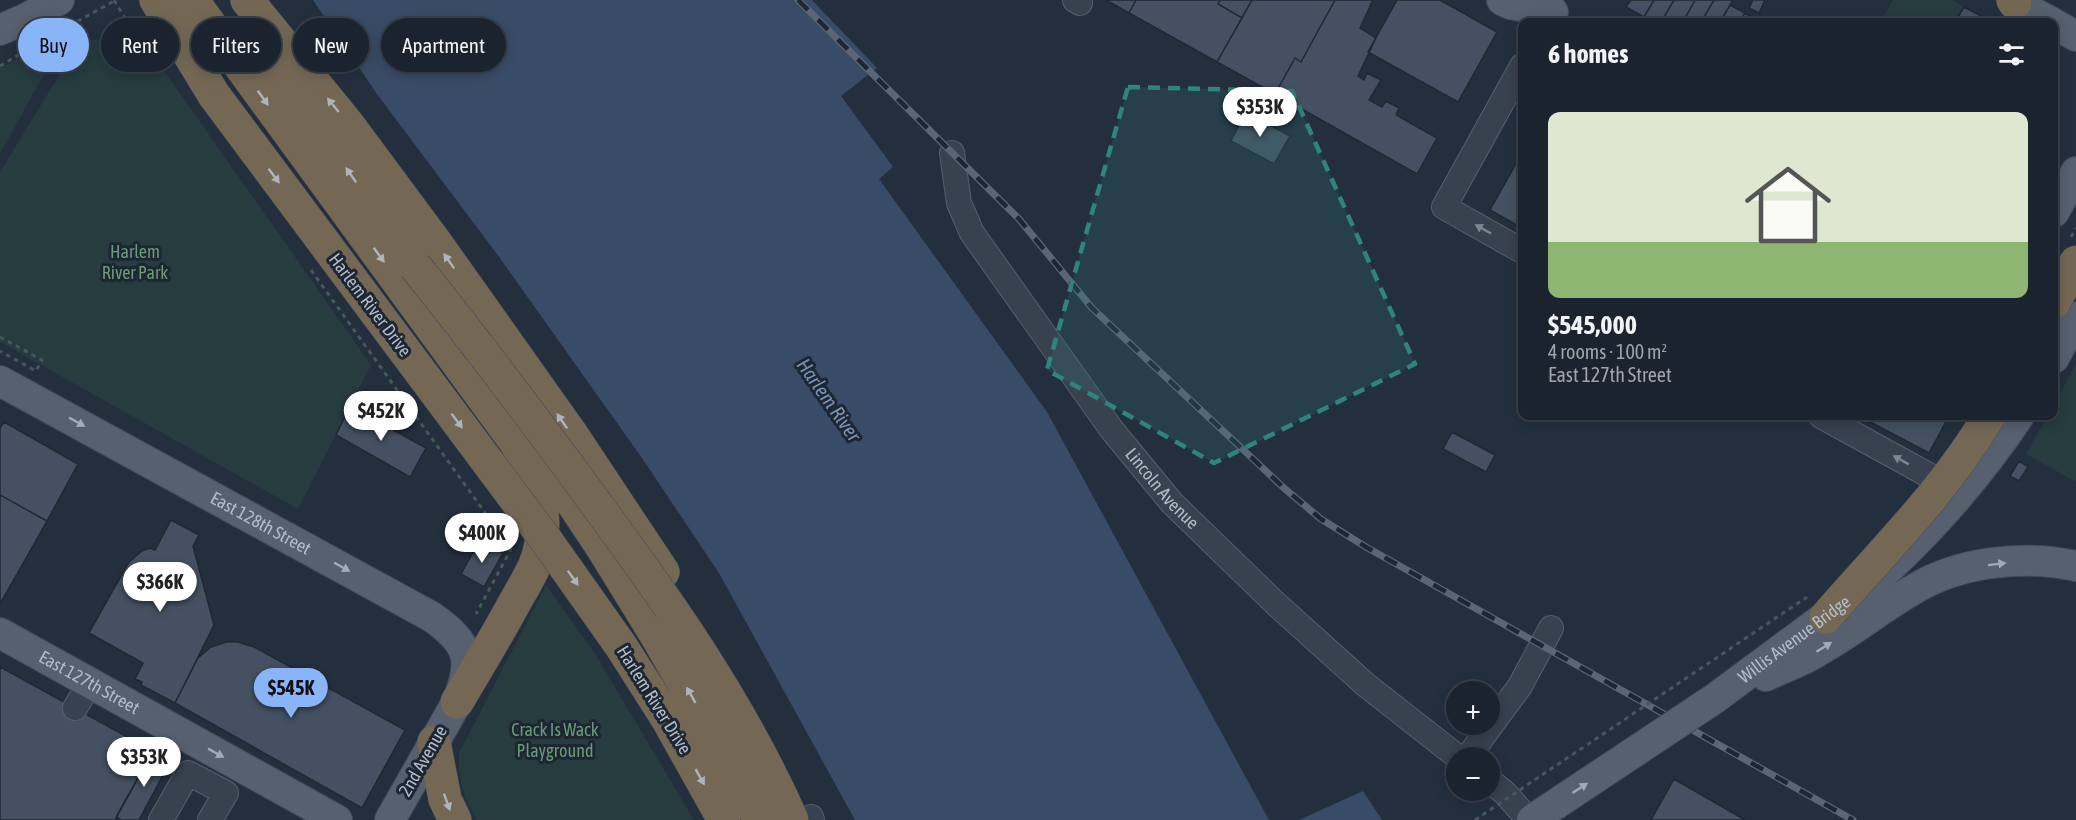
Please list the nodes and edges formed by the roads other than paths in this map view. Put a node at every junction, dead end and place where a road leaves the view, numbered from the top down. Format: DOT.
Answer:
graph roads {
  1 [pos="59,0"];
  2 [pos="135,0"];
  3 [pos="156,0"];
  4 [pos="192,0"];
  5 [pos="226,0"];
  6 [pos="247,0"];
  7 [pos="1502,0"];
  8 [pos="2013,1"];
  9 [pos="1554,11"];
  10 [pos="36,18"];
  11 [pos="2043,18"];
  12 [pos="2058,26"];
  13 [pos="18,32"];
  14 [pos="2076,36"];
  15 [pos="0,42"];
  16 [pos="1518,73"];
  17 [pos="214,95"];
  18 [pos="952,153"];
  19 [pos="2076,172"];
  20 [pos="2058,205"];
  21 [pos="1518,249"];
  22 [pos="2076,262"];
  23 [pos="415,266"];
  24 [pos="2063,305"];
  25 [pos="2058,334"];
  26 [pos="0,381"];
  27 [pos="1828,420"];
  28 [pos="1986,420"];
  29 [pos="1998,420"];
  30 [pos="2016,420"];
  31 [pos="2076,566"];
  32 [pos="1818,606"];
  33 [pos="1551,628"];
  34 [pos="0,633"];
  35 [pos="90,683"];
  36 [pos="1714,699"];
  37 [pos="457,702"];
  38 [pos="75,708"];
  39 [pos="434,742"];
  40 [pos="1475,747"];
  41 [pos="1446,748"];
  42 [pos="1500,791"];
  43 [pos="805,819"];
  44 [pos="161,820"];
  45 [pos="210,820"];
  46 [pos="336,820"];
  47 [pos="390,820"];
  48 [pos="455,820"];
  49 [pos="724,820"];
  50 [pos="744,820"];
  51 [pos="759,820"];
  52 [pos="1530,820"];
  1 -- 10 [label="main road"];
  2 -- 17 [label="highway"];
  3 -- 17 [label="highway, Harlem River Drive"];
  4 -- 37 [label="highway, one-way"];
  23 -- 5 [label="highway, one-way"];
  50 -- 6 [label="highway, one-way"];
  7 -- 9 [label="main road"];
  8 -- 11 [label="main road"];
  12 -- 14 [label="main road"];
  13 -- 15 [label="main road"];
  21 -- 16 [label="street, one-way"];
  17 -- 49 [label="highway, Harlem River Drive, one-way, bridge"];
  18 -- 41 [label="street, Lincoln Avenue"];
  19 -- 20 [label="main road"];
  22 -- 24 [label="highway, bridge"];
  23 -- 43 [label="highway, bridge"];
  51 -- 23 [label="highway, one-way, bridge"];
  24 -- 25 [label="main road"];
  26 -- 37 [label="main road, East 128th Street, one-way"];
  29 -- 27 [label="street, one-way"];
  28 -- 32 [label="highway, bridge"];
  30 -- 32 [label="main road, Willis Avenue Bridge, bridge"];
  36 -- 31 [label="main road, one-way"];
  32 -- 36 [label="main road, Willis Avenue Bridge"];
  33 -- 40 [label="street"];
  34 -- 35 [label="main road, East 127th Street"];
  35 -- 38 [label="street"];
  35 -- 46 [label="main road, East 127th Street, one-way"];
  52 -- 36 [label="main road, Willis Avenue Bridge, one-way, bridge"];
  37 -- 39 [label="main road, 2nd Avenue"];
  39 -- 47 [label="main road, 2nd Avenue"];
  39 -- 48 [label="highway, one-way"];
  42 -- 52 [label="street"];
  44 -- 45 [label="street"];
}
